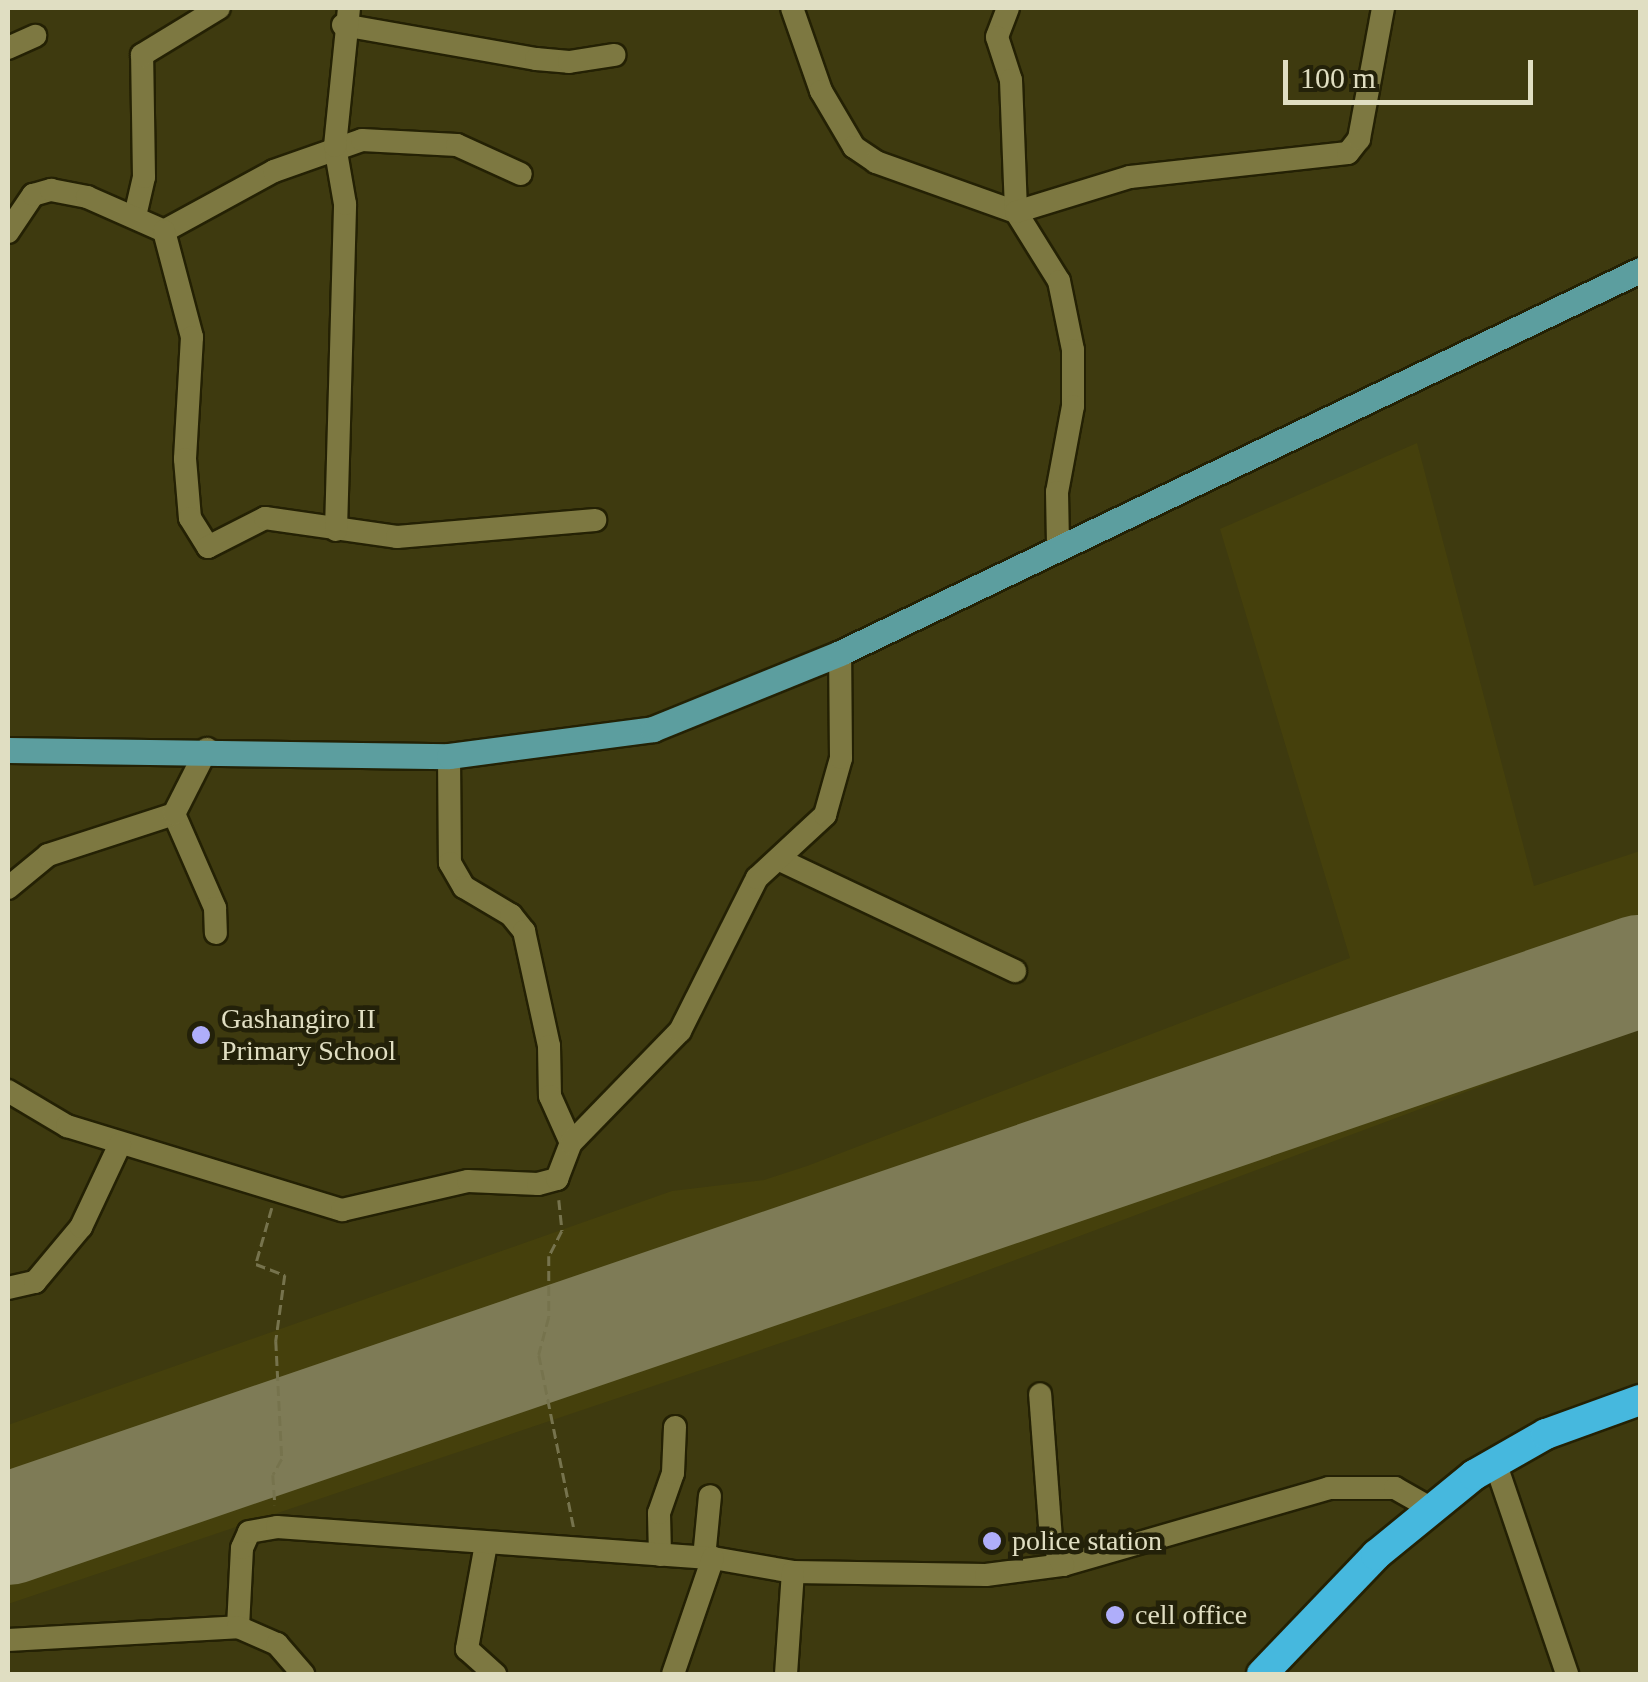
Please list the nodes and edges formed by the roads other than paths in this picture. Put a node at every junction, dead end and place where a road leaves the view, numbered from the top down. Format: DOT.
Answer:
graph roads {
  1 [pos="219,8"];
  2 [pos="792,8"];
  3 [pos="1008,8"];
  4 [pos="1384,8"];
  5 [pos="346,16"];
  6 [pos="35,36"];
  7 [pos="8,48"];
  8 [pos="614,54"];
  9 [pos="335,146"];
  10 [pos="520,174"];
  11 [pos="1016,212"];
  12 [pos="136,216"];
  13 [pos="164,231"];
  14 [pos="8,232"];
  15 [pos="1640,270"];
  16 [pos="595,520"];
  17 [pos="336,530"];
  18 [pos="1058,546"];
  19 [pos="840,653"];
  20 [pos="8,750"];
  21 [pos="207,750"];
  22 [pos="449,756"];
  23 [pos="174,814"];
  24 [pos="780,860"];
  25 [pos="8,888"];
  26 [pos="216,933"];
  27 [pos="1015,971"];
  28 [pos="8,1091"];
  29 [pos="571,1143"];
  30 [pos="120,1144"];
  31 [pos="8,1288"];
  32 [pos="1040,1394"];
  33 [pos="1640,1400"];
  34 [pos="676,1427"];
  35 [pos="1495,1462"];
  36 [pos="710,1496"];
  37 [pos="1430,1508"];
  38 [pos="486,1544"];
  39 [pos="660,1555"];
  40 [pos="708,1558"];
  41 [pos="1063,1565"];
  42 [pos="794,1572"];
  43 [pos="238,1627"];
  44 [pos="8,1640"];
  45 [pos="303,1674"];
  46 [pos="495,1674"];
  47 [pos="673,1674"];
  48 [pos="786,1674"];
  49 [pos="1262,1674"];
  50 [pos="1567,1674"];
  1 -- 12 [label="street"];
  2 -- 11 [label="street"];
  3 -- 11 [label="street"];
  4 -- 11 [label="street"];
  5 -- 8 [label="street"];
  5 -- 9 [label="street"];
  6 -- 7 [label="street"];
  9 -- 10 [label="street"];
  9 -- 13 [label="street"];
  9 -- 17 [label="street"];
  11 -- 18 [label="street"];
  12 -- 13 [label="street"];
  12 -- 14 [label="street"];
  13 -- 17 [label="street"];
  15 -- 18 [label="main road"];
  16 -- 17 [label="street"];
  18 -- 19 [label="main road"];
  19 -- 22 [label="main road"];
  19 -- 24 [label="street"];
  20 -- 21 [label="main road"];
  21 -- 22 [label="main road"];
  21 -- 23 [label="street"];
  22 -- 29 [label="street"];
  23 -- 25 [label="street"];
  23 -- 26 [label="street"];
  24 -- 27 [label="street"];
  24 -- 29 [label="street"];
  28 -- 30 [label="street"];
  29 -- 30 [label="street"];
  30 -- 31 [label="street"];
  32 -- 41 [label="street"];
  33 -- 35 [label="highway"];
  34 -- 39 [label="street"];
  35 -- 37 [label="highway"];
  35 -- 50 [label="street"];
  36 -- 40 [label="street"];
  37 -- 41 [label="street"];
  37 -- 49 [label="highway"];
  38 -- 39 [label="street"];
  38 -- 43 [label="street"];
  38 -- 46 [label="street"];
  39 -- 40 [label="street"];
  40 -- 42 [label="street"];
  40 -- 47 [label="street"];
  41 -- 42 [label="street"];
  42 -- 48 [label="street"];
  43 -- 44 [label="street"];
  43 -- 45 [label="street"];
}
